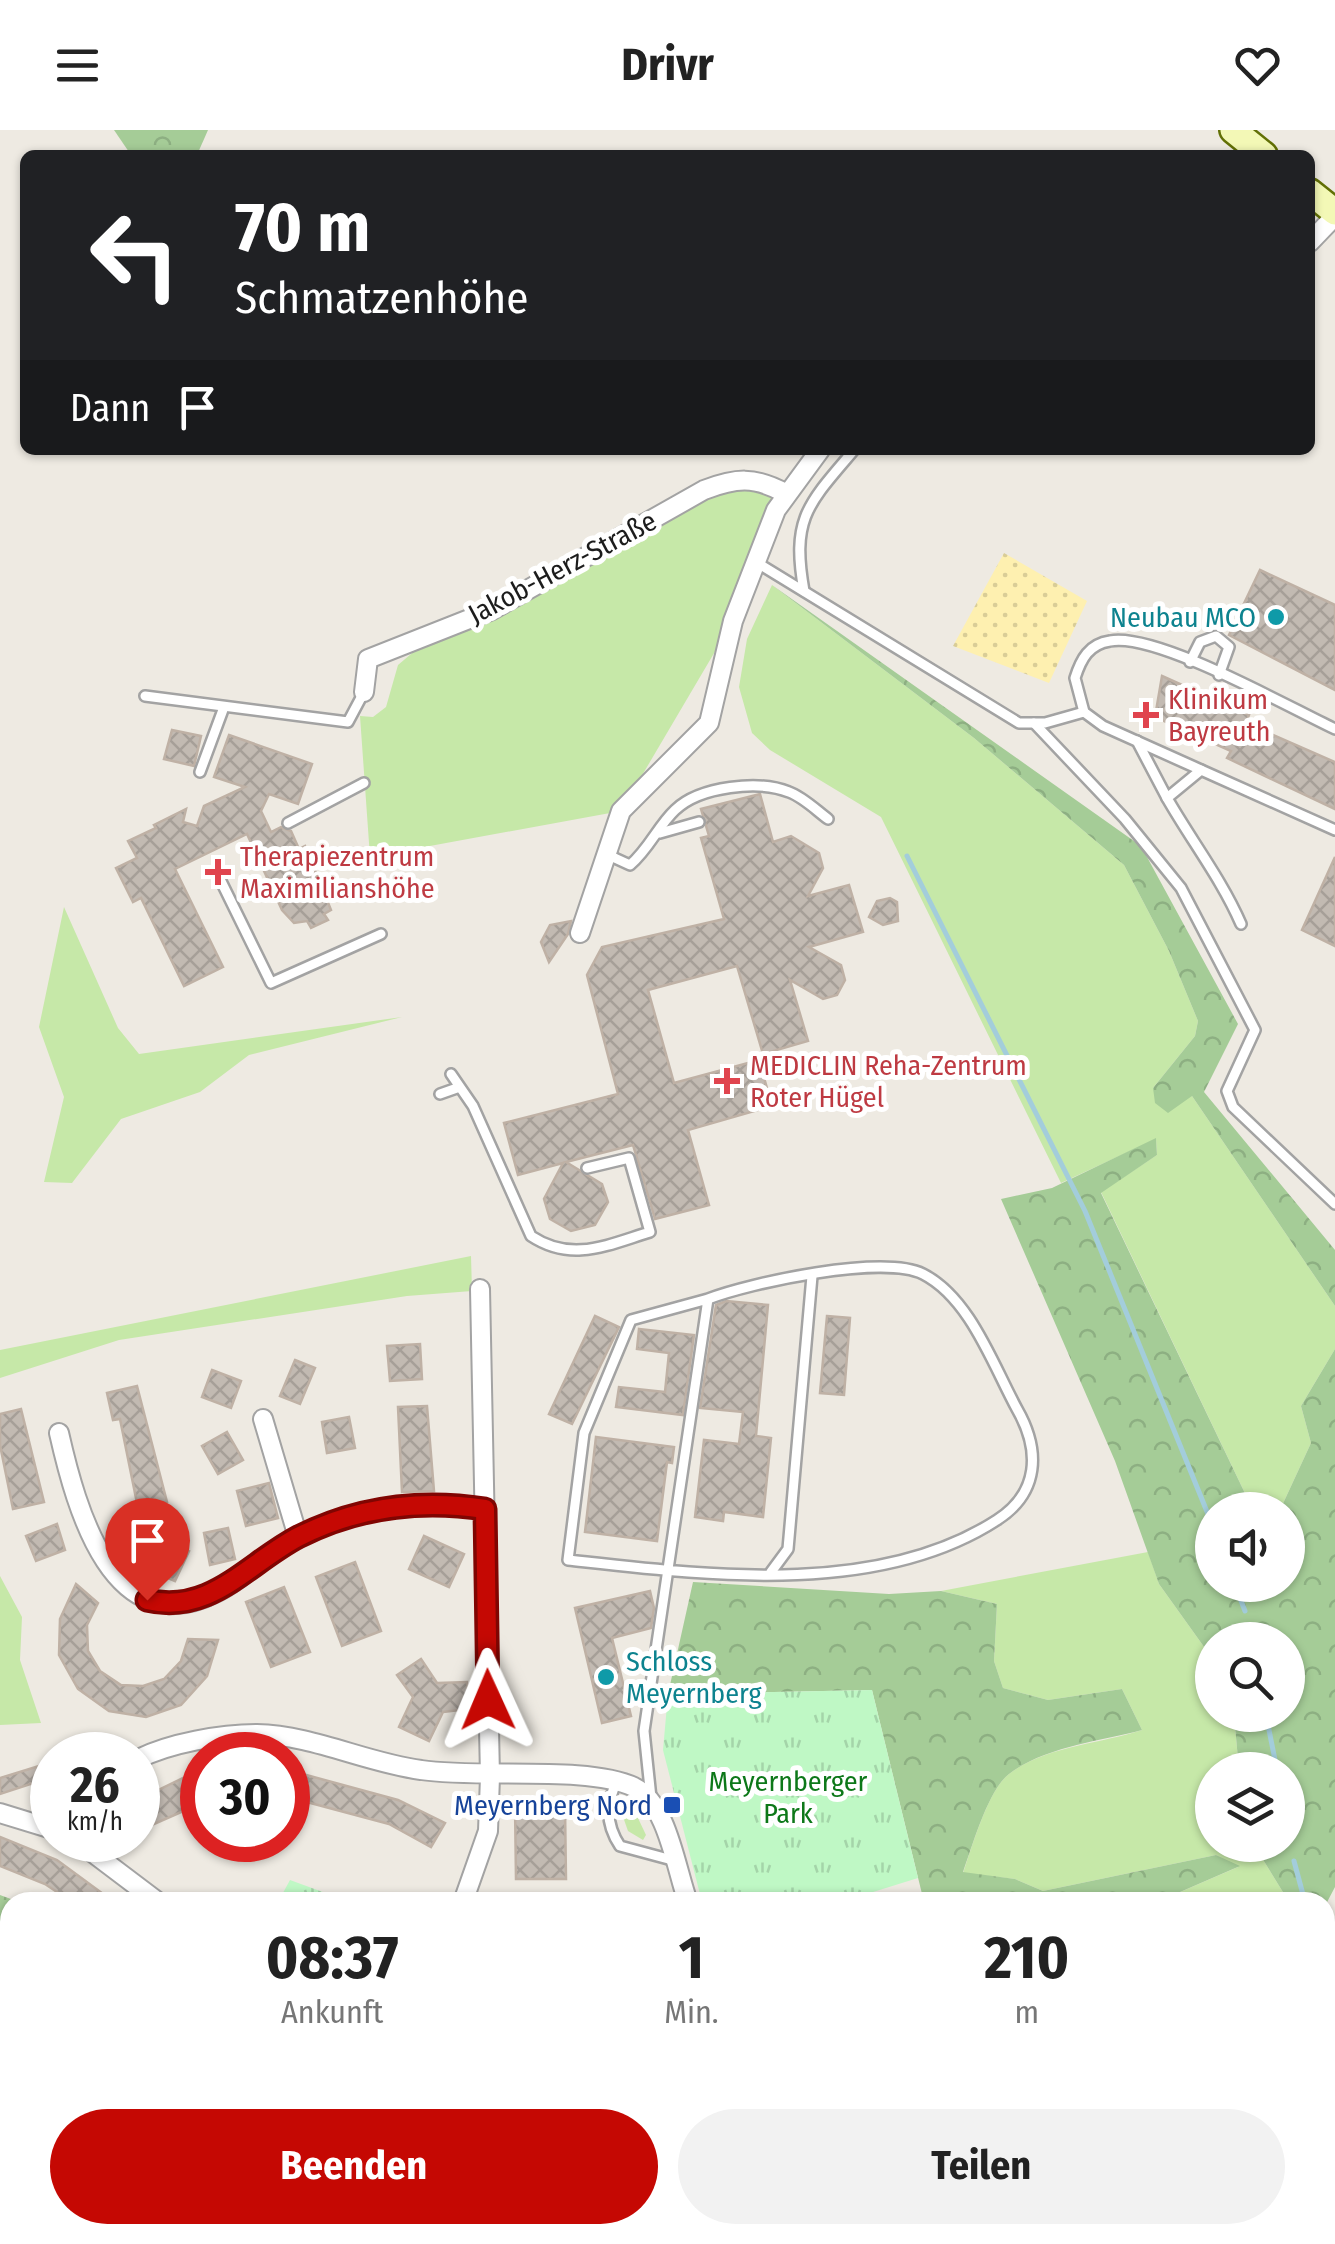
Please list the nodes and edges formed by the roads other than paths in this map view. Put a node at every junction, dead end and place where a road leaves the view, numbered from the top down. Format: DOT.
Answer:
graph roads {
  1 [pos="1233,130"];
  2 [pos="1258,150"];
  3 [pos="1315,196"];
  4 [pos="1335,214"];
  5 [pos="1315,236"];
  6 [pos="816,455"];
  7 [pos="850,455"];
  8 [pos="785,493"];
  9 [pos="756,562"];
  10 [pos="804,591"];
  11 [pos="1190,662"];
  12 [pos="1219,675"];
  13 [pos="364,692"];
  14 [pos="144,696"];
  15 [pos="224,708"];
  16 [pos="1084,712"];
  17 [pos="1034,724"];
  18 [pos="1335,729"];
  19 [pos="1137,741"];
  20 [pos="1201,770"];
  21 [pos="200,772"];
  22 [pos="364,784"];
  23 [pos="1167,798"];
  24 [pos="828,819"];
  25 [pos="699,822"];
  26 [pos="288,823"];
  27 [pos="1335,830"];
  28 [pos="660,833"];
  29 [pos="604,853"];
  30 [pos="216,871"];
  31 [pos="1241,924"];
  32 [pos="580,933"];
  33 [pos="380,934"];
  34 [pos="451,1074"];
  35 [pos="457,1088"];
  36 [pos="440,1094"];
  37 [pos="586,1168"];
  38 [pos="1335,1204"];
  39 [pos="812,1276"];
  40 [pos="480,1289"];
  41 [pos="708,1298"];
  42 [pos="263,1420"];
  43 [pos="60,1433"];
  44 [pos="485,1509"];
  45 [pos="298,1537"];
  46 [pos="670,1571"];
  47 [pos="771,1572"];
  48 [pos="160,1752"];
  49 [pos="490,1777"];
  50 [pos="617,1782"];
  51 [pos="651,1800"];
  52 [pos="0,1812"];
  53 [pos="30,1821"];
  54 [pos="672,1860"];
  55 [pos="105,1862"];
  56 [pos="145,1892"];
  57 [pos="467,1892"];
  58 [pos="684,1892"];
  1 -- 2 [label="street"];
  3 -- 4 [label="street"];
  4 -- 5 [label="street"];
  6 -- 8 [label="street"];
  7 -- 10 [label="lane"];
  8 -- 9 [label="street"];
  8 -- 13 [label="street, Jakob-Herz-Straße"];
  9 -- 10 [label="lane"];
  9 -- 29 [label="street"];
  10 -- 17 [label="lane"];
  11 -- 12 [label="lane"];
  11 -- 12 [label="lane"];
  11 -- 16 [label="lane"];
  12 -- 18 [label="lane"];
  13 -- 15 [label="lane"];
  14 -- 15 [label="lane"];
  15 -- 21 [label="lane"];
  16 -- 17 [label="lane"];
  16 -- 19 [label="lane"];
  17 -- 38 [label="lane"];
  19 -- 20 [label="lane"];
  19 -- 23 [label="lane"];
  20 -- 23 [label="lane"];
  20 -- 27 [label="lane"];
  22 -- 26 [label="lane"];
  23 -- 31 [label="lane"];
  24 -- 28 [label="lane"];
  25 -- 28 [label="lane"];
  28 -- 29 [label="lane"];
  29 -- 32 [label="street"];
  30 -- 33 [label="lane"];
  34 -- 35 [label="lane"];
  35 -- 36 [label="lane"];
  35 -- 37 [label="lane"];
  39 -- 41 [label="lane"];
  39 -- 47 [label="lane"];
  39 -- 47 [label="lane"];
  40 -- 44 [label="street"];
  41 -- 46 [label="lane"];
  41 -- 46 [label="lane"];
  42 -- 45 [label="street"];
  43 -- 45 [label="street"];
  44 -- 45 [label="street"];
  44 -- 49 [label="street"];
  46 -- 47 [label="lane"];
  46 -- 51 [label="lane"];
  48 -- 49 [label="street"];
  49 -- 50 [label="street"];
  49 -- 57 [label="street"];
  50 -- 51 [label="street"];
  50 -- 54 [label="lane"];
  51 -- 54 [label="street"];
  52 -- 53 [label="street"];
  54 -- 58 [label="street"];
  55 -- 56 [label="street"];
}
